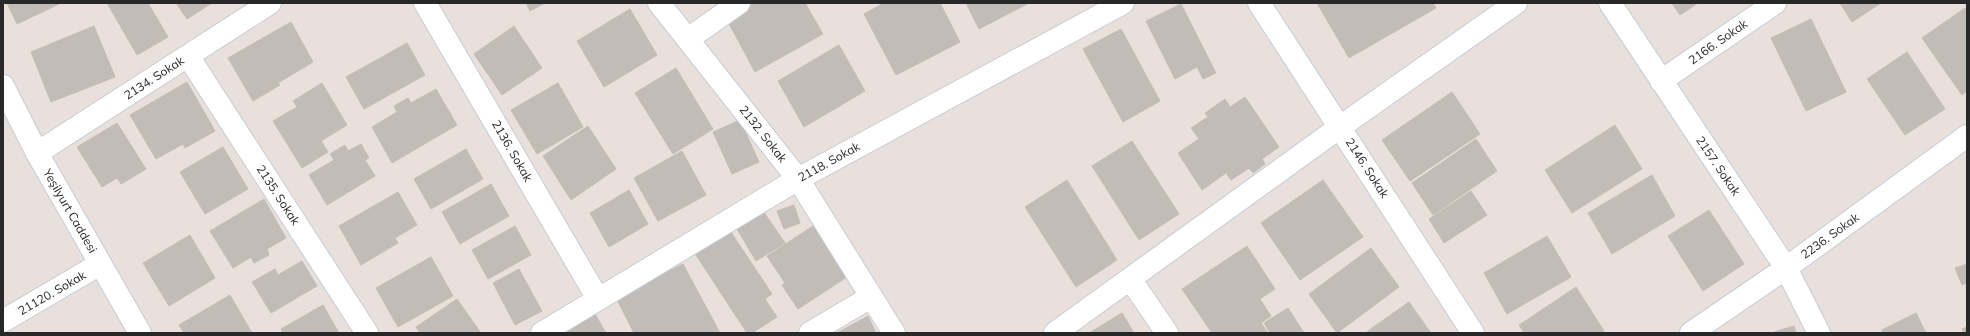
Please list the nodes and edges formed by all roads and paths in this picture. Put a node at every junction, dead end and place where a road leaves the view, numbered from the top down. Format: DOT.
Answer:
graph roads {
  1 [pos="270,3"];
  2 [pos="425,3"];
  3 [pos="659,3"];
  4 [pos="739,3"];
  5 [pos="1123,3"];
  6 [pos="1259,3"];
  7 [pos="1516,3"];
  8 [pos="1610,3"];
  9 [pos="1775,3"];
  10 [pos="688,39"];
  11 [pos="188,56"];
  12 [pos="1661,81"];
  13 [pos="3,86"];
  14 [pos="1340,127"];
  15 [pos="1967,136"];
  16 [pos="37,153"];
  17 [pos="798,179"];
  18 [pos="100,264"];
  19 [pos="1786,268"];
  20 [pos="1131,280"];
  21 [pos="872,297"];
  22 [pos="598,299"];
  23 [pos="3,321"];
  24 [pos="140,333"];
  25 [pos="367,333"];
  26 [pos="542,333"];
  27 [pos="810,333"];
  28 [pos="894,333"];
  29 [pos="1056,333"];
  30 [pos="1167,333"];
  31 [pos="1473,333"];
  32 [pos="1691,333"];
  33 [pos="1819,333"];
  1 -- 11 [label="street, 2134. Sokak"];
  2 -- 22 [label="street, 2136. Sokak"];
  3 -- 10 [label="street, 2132. Sokak"];
  4 -- 10 [label="street"];
  5 -- 17 [label="street, 2118. Sokak"];
  6 -- 14 [label="street, 2146. Sokak"];
  7 -- 14 [label="street"];
  8 -- 12 [label="street, 2157. Sokak"];
  9 -- 12 [label="street, 2166. Sokak"];
  10 -- 17 [label="street, 2132. Sokak"];
  11 -- 16 [label="street, 2134. Sokak"];
  11 -- 25 [label="street, 2135. Sokak"];
  12 -- 19 [label="street, 2157. Sokak"];
  13 -- 16 [label="street, Yeşilyurt Caddesi"];
  14 -- 20 [label="street"];
  14 -- 31 [label="street, 2146. Sokak"];
  15 -- 19 [label="street, 2236. Sokak"];
  16 -- 18 [label="street, Yeşilyurt Caddesi"];
  17 -- 21 [label="street, 2132. Sokak"];
  17 -- 22 [label="street, 2118. Sokak"];
  18 -- 23 [label="street, 21120. Sokak"];
  18 -- 24 [label="street, Yeşilyurt Caddesi"];
  19 -- 32 [label="street, 2236. Sokak"];
  19 -- 33 [label="street, 2157. Sokak"];
  20 -- 29 [label="street"];
  20 -- 30 [label="street"];
  21 -- 27 [label="street"];
  21 -- 28 [label="street, 2132. Sokak"];
  22 -- 26 [label="street, 2118. Sokak"];
}
